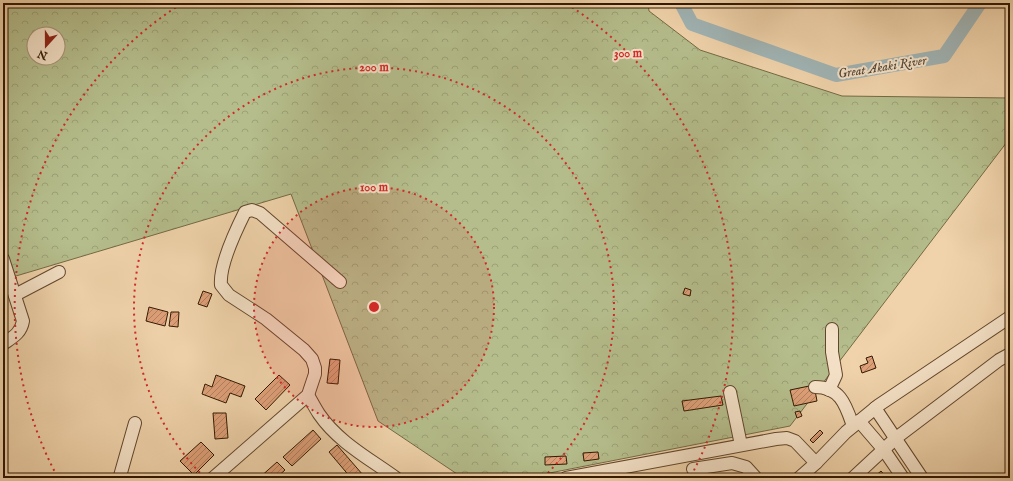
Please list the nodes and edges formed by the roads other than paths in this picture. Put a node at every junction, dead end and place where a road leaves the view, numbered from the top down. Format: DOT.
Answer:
graph roads {
  1 [pos="3,259"];
  2 [pos="59,272"];
  3 [pos="340,282"];
  4 [pos="15,295"];
  5 [pos="1010,317"];
  6 [pos="832,329"];
  7 [pos="3,344"];
  8 [pos="1010,354"];
  9 [pos="815,387"];
  10 [pos="829,390"];
  11 [pos="730,392"];
  12 [pos="308,395"];
  13 [pos="875,408"];
  14 [pos="134,423"];
  15 [pos="856,424"];
  16 [pos="896,438"];
  17 [pos="741,446"];
  18 [pos="884,450"];
  19 [pos="816,463"];
  20 [pos="693,469"];
  21 [pos="620,473"];
  22 [pos="382,474"];
  23 [pos="123,477"];
  24 [pos="213,478"];
  25 [pos="396,478"];
  26 [pos="566,478"];
  27 [pos="756,478"];
  28 [pos="799,478"];
  29 [pos="853,478"];
  30 [pos="903,478"];
  31 [pos="922,478"];
  1 -- 4 [label="street"];
  2 -- 4 [label="street"];
  3 -- 12 [label="street"];
  4 -- 7 [label="street"];
  5 -- 13 [label="street"];
  6 -- 10 [label="street"];
  8 -- 16 [label="street"];
  9 -- 10 [label="street"];
  10 -- 15 [label="street"];
  11 -- 17 [label="street"];
  12 -- 22 [label="street"];
  12 -- 24 [label="street"];
  13 -- 15 [label="street"];
  13 -- 16 [label="street"];
  14 -- 23 [label="street"];
  15 -- 18 [label="street"];
  15 -- 19 [label="street"];
  16 -- 18 [label="street"];
  16 -- 31 [label="street"];
  17 -- 19 [label="street"];
  17 -- 21 [label="street"];
  18 -- 29 [label="street"];
  18 -- 30 [label="street"];
  19 -- 28 [label="street"];
  20 -- 27 [label="street"];
  21 -- 26 [label="street"];
  22 -- 25 [label="street"];
}
